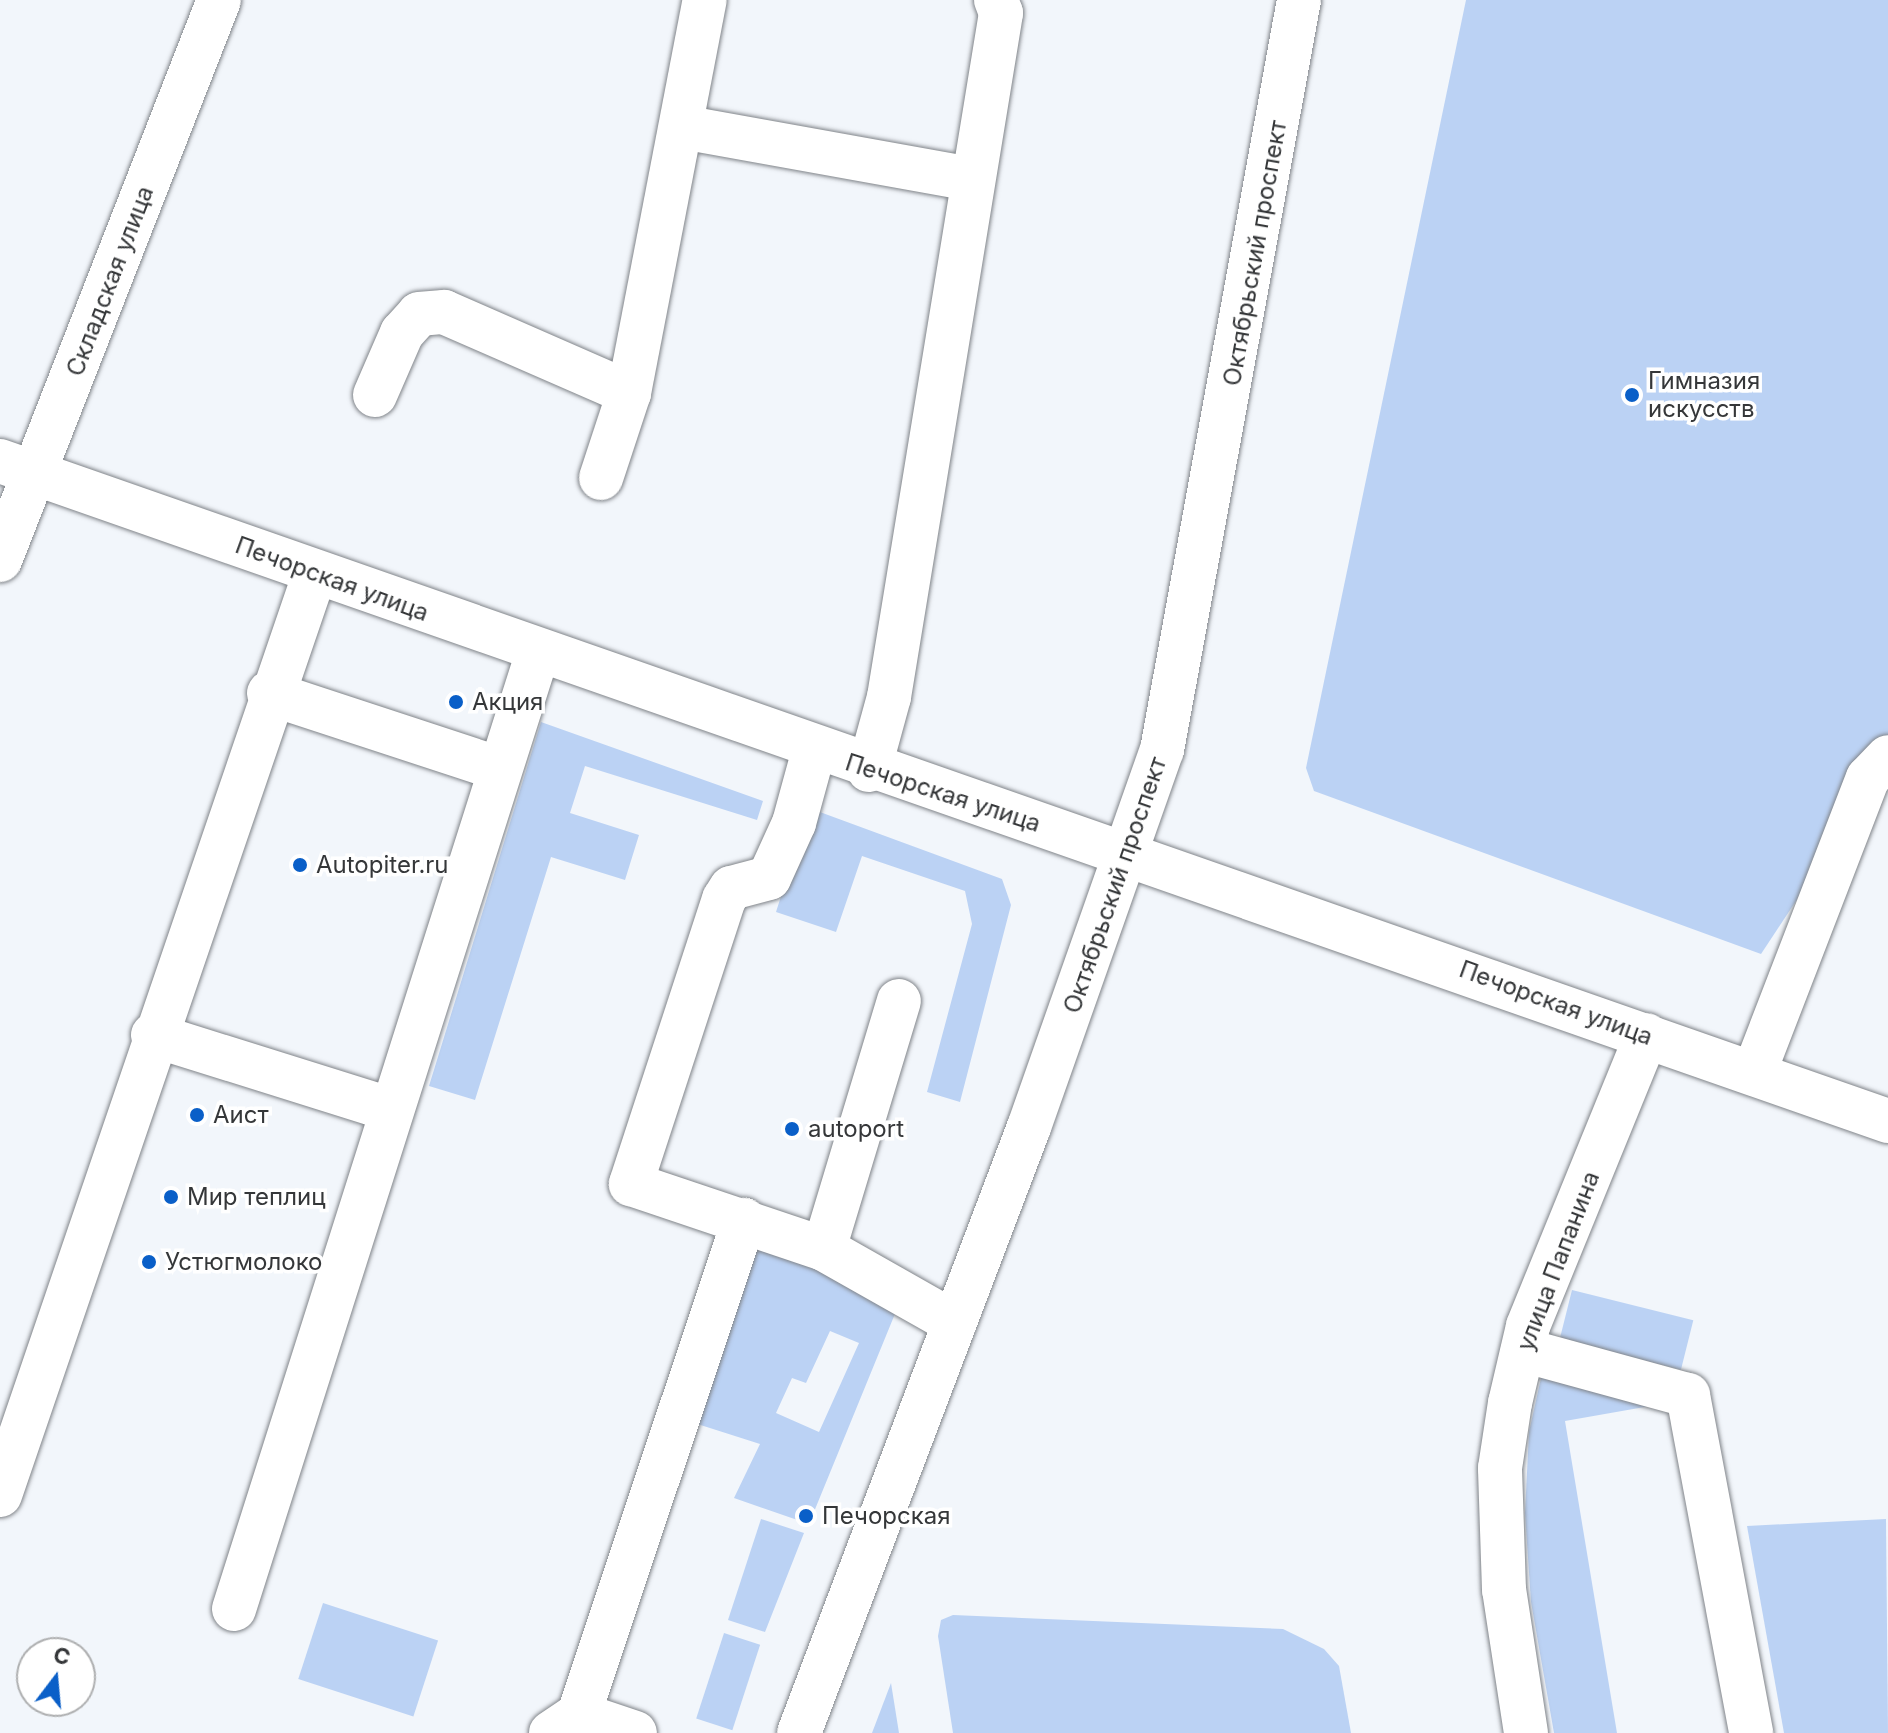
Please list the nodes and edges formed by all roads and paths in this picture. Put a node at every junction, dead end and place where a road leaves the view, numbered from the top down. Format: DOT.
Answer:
graph roads {
  1 [pos="219,0"];
  2 [pos="705,0"];
  3 [pos="996,0"];
  4 [pos="1299,0"];
  5 [pos="682,127"];
  6 [pos="972,179"];
  7 [pos="629,393"];
  8 [pos="375,395"];
  9 [pos="18,467"];
  10 [pos="601,478"];
  11 [pos="0,560"];
  12 [pos="315,573"];
  13 [pos="538,652"];
  14 [pos="269,693"];
  15 [pos="814,750"];
  16 [pos="1888,757"];
  17 [pos="500,769"];
  18 [pos="869,770"];
  19 [pos="1127,854"];
  20 [pos="899,1001"];
  21 [pos="153,1035"];
  22 [pos="1647,1035"];
  23 [pos="1754,1073"];
  24 [pos="392,1110"];
  25 [pos="1888,1121"];
  26 [pos="744,1220"];
  27 [pos="824,1249"];
  28 [pos="955,1323"];
  29 [pos="1523,1350"];
  30 [pos="0,1495"];
  31 [pos="234,1609"];
  32 [pos="565,1724"];
  33 [pos="635,1733"];
  34 [pos="799,1733"];
  35 [pos="1526,1733"];
  36 [pos="1751,1733"];
  1 -- 9 [label="street, Складская улица"];
  2 -- 5 [label="street"];
  3 -- 6 [label="street"];
  4 -- 19 [label="street, Октябрьский проспект"];
  5 -- 6 [label="street"];
  5 -- 7 [label="street"];
  6 -- 18 [label="street"];
  7 -- 8 [label="street"];
  7 -- 10 [label="street"];
  9 -- 11 [label="street, Складская улица"];
  9 -- 12 [label="street, Печорская улица"];
  12 -- 13 [label="street, Печорская улица"];
  12 -- 14 [label="street"];
  13 -- 15 [label="street, Печорская улица"];
  13 -- 17 [label="street"];
  14 -- 17 [label="street"];
  14 -- 21 [label="street"];
  15 -- 18 [label="street, Печорская улица"];
  15 -- 26 [label="street"];
  16 -- 23 [label="street"];
  17 -- 24 [label="street"];
  18 -- 19 [label="street, Печорская улица"];
  19 -- 22 [label="street, Печорская улица"];
  19 -- 28 [label="street, Октябрьский проспект"];
  20 -- 27 [label="street"];
  21 -- 24 [label="street"];
  21 -- 30 [label="street"];
  22 -- 23 [label="street, Печорская улица"];
  22 -- 29 [label="street, улица Папанина"];
  23 -- 25 [label="street, Печорская улица"];
  24 -- 31 [label="street"];
  26 -- 27 [label="street"];
  26 -- 32 [label="street"];
  27 -- 28 [label="street"];
  28 -- 34 [label="street, Октябрьский проспект"];
  29 -- 35 [label="street, улица Папанина"];
  29 -- 36 [label="street"];
  32 -- 33 [label="street"];
}
